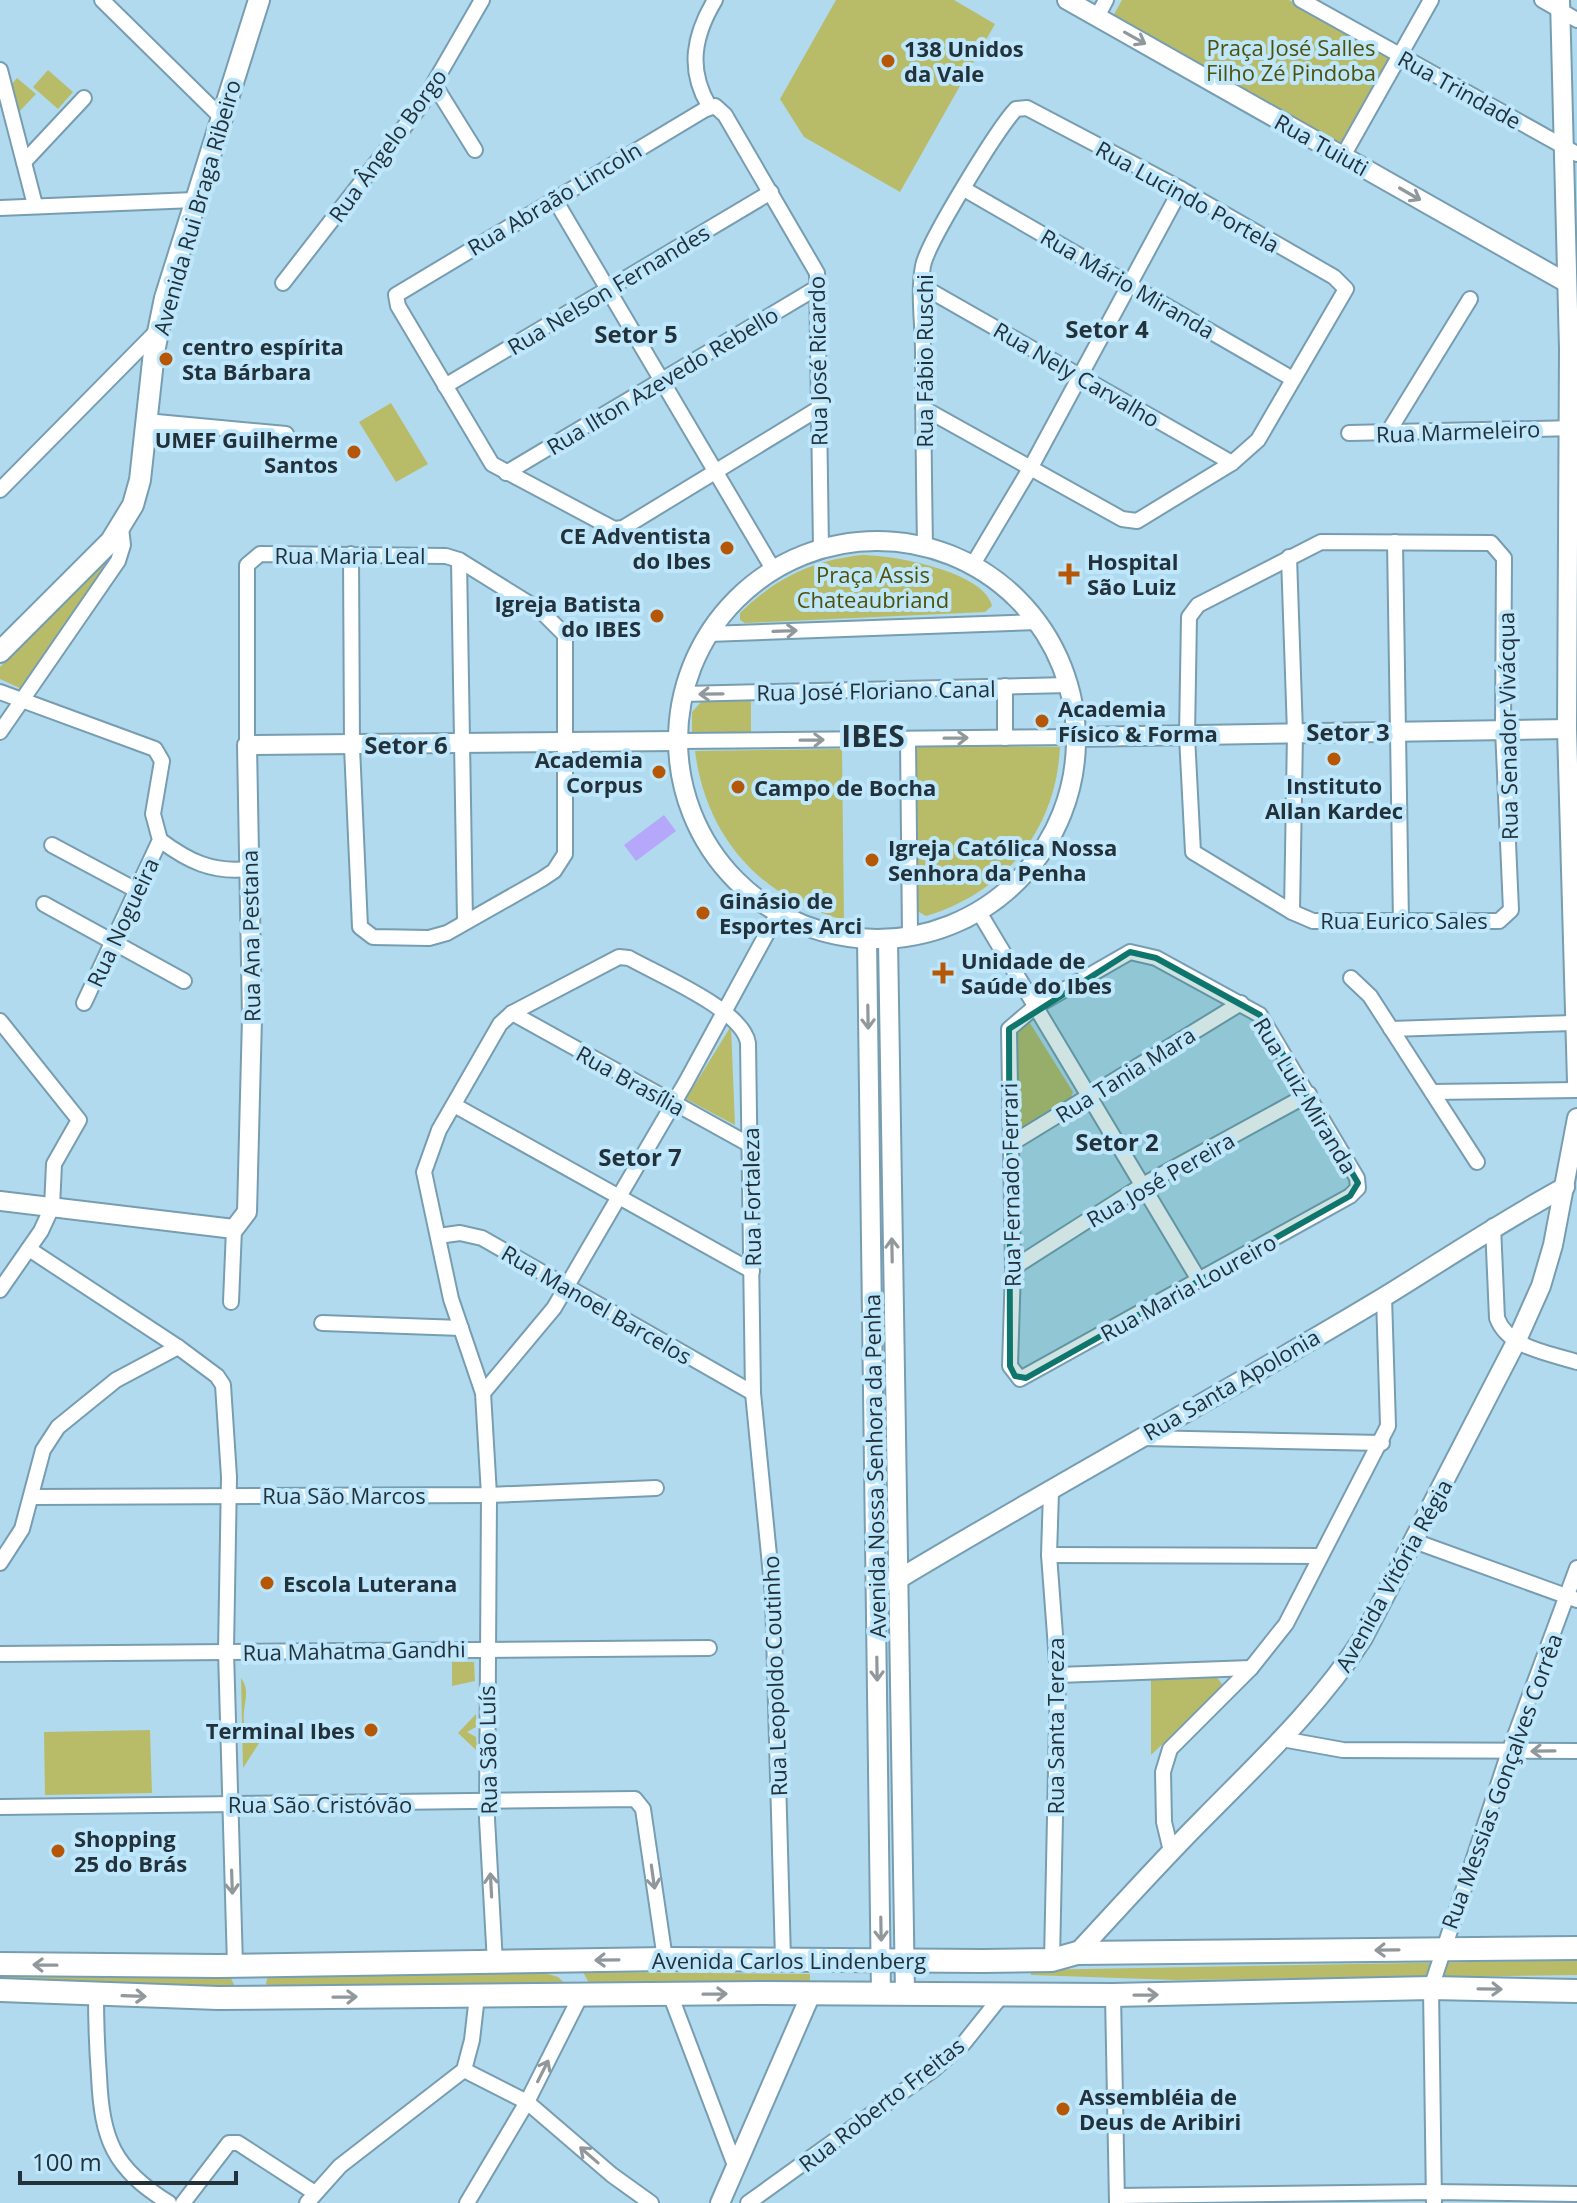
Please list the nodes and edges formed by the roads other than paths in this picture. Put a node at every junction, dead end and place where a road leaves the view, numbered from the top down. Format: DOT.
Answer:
graph roads {
  1 [pos="259,0"];
  2 [pos="482,0"];
  3 [pos="715,0"];
  4 [pos="1067,0"];
  5 [pos="1106,0"];
  6 [pos="1301,0"];
  7 [pos="1431,0"];
  8 [pos="1542,0"];
  9 [pos="107,2"];
  10 [pos="1560,5"];
  11 [pos="1097,17"];
  12 [pos="1577,20"];
  13 [pos="1401,56"];
  14 [pos="0,70"];
  15 [pos="434,84"];
  16 [pos="84,98"];
  17 [pos="712,106"];
  18 [pos="1019,107"];
  19 [pos="221,117"];
  20 [pos="475,150"];
  21 [pos="1570,151"];
  22 [pos="1343,156"];
  23 [pos="24,162"];
  24 [pos="964,189"];
  25 [pos="1181,189"];
  26 [pos="771,192"];
  27 [pos="554,198"];
  28 [pos="194,200"];
  29 [pos="35,205"];
  30 [pos="0,208"];
  31 [pos="1128,281"];
  32 [pos="283,283"];
  33 [pos="922,286"];
  34 [pos="1572,286"];
  35 [pos="818,287"];
  36 [pos="607,289"];
  37 [pos="1470,299"];
  38 [pos="158,330"];
  39 [pos="1081,376"];
  40 [pos="1291,378"];
  41 [pos="661,380"];
  42 [pos="445,386"];
  43 [pos="923,408"];
  44 [pos="818,409"];
  45 [pos="146,421"];
  46 [pos="1572,428"];
  47 [pos="1349,433"];
  48 [pos="286,434"];
  49 [pos="1387,434"];
  50 [pos="1232,463"];
  51 [pos="1031,467"];
  52 [pos="715,470"];
  53 [pos="506,473"];
  54 [pos="0,490"];
  55 [pos="1572,508"];
  56 [pos="121,528"];
  57 [pos="1395,542"];
  58 [pos="925,547"];
  59 [pos="821,549"];
  60 [pos="351,554"];
  61 [pos="1289,557"];
  62 [pos="459,560"];
  63 [pos="247,565"];
  64 [pos="972,566"];
  65 [pos="773,569"];
  66 [pos="1038,622"];
  67 [pos="708,634"];
  68 [pos="0,652"];
  69 [pos="1069,685"];
  70 [pos="1005,686"];
  71 [pos="0,692"];
  72 [pos="683,694"];
  73 [pos="22,700"];
  74 [pos="1398,729"];
  75 [pos="1503,729"];
  76 [pos="1572,729"];
  77 [pos="0,732"];
  78 [pos="1295,733"];
  79 [pos="1187,736"];
  80 [pos="1077,737"];
  81 [pos="1005,738"];
  82 [pos="908,739"];
  83 [pos="678,741"];
  84 [pos="564,742"];
  85 [pos="247,745"];
  86 [pos="459,746"];
  87 [pos="352,747"];
  88 [pos="160,840"];
  89 [pos="52,845"];
  90 [pos="249,869"];
  91 [pos="136,890"];
  92 [pos="44,904"];
  93 [pos="979,912"];
  94 [pos="1292,912"];
  95 [pos="778,913"];
  96 [pos="1509,914"];
  97 [pos="465,922"];
  98 [pos="1401,923"];
  99 [pos="910,937"];
  100 [pos="867,939"];
  101 [pos="888,939"];
  102 [pos="113,941"];
  103 [pos="1351,978"];
  104 [pos="184,981"];
  105 [pos="84,1003"];
  106 [pos="1241,1003"];
  107 [pos="1036,1006"];
  108 [pos="723,1011"];
  109 [pos="512,1013"];
  110 [pos="1575,1018"];
  111 [pos="0,1021"];
  112 [pos="1391,1029"];
  113 [pos="0,1041"];
  114 [pos="17,1042"];
  115 [pos="1577,1082"];
  116 [pos="890,1089"];
  117 [pos="869,1090"];
  118 [pos="1577,1090"];
  119 [pos="1432,1092"];
  120 [pos="1309,1094"];
  121 [pos="1089,1096"];
  122 [pos="673,1104"];
  123 [pos="454,1105"];
  124 [pos="1577,1118"];
  125 [pos="750,1145"];
  126 [pos="1009,1145"];
  127 [pos="1477,1162"];
  128 [pos="1143,1185"];
  129 [pos="1565,1187"];
  130 [pos="1358,1188"];
  131 [pos="618,1195"];
  132 [pos="0,1201"];
  133 [pos="52,1207"];
  134 [pos="1493,1226"];
  135 [pos="234,1229"];
  136 [pos="438,1236"];
  137 [pos="29,1249"];
  138 [pos="1013,1268"];
  139 [pos="752,1271"];
  140 [pos="1199,1280"];
  141 [pos="566,1288"];
  142 [pos="0,1290"];
  143 [pos="1384,1297"];
  144 [pos="231,1302"];
  145 [pos="322,1323"];
  146 [pos="461,1328"];
  147 [pos="1516,1342"];
  148 [pos="178,1347"];
  149 [pos="894,1349"];
  150 [pos="873,1350"];
  151 [pos="1577,1362"];
  152 [pos="1015,1376"];
  153 [pos="483,1393"];
  154 [pos="753,1393"];
  155 [pos="1137,1438"];
  156 [pos="1382,1443"];
  157 [pos="874,1462"];
  158 [pos="895,1462"];
  159 [pos="656,1488"];
  160 [pos="1051,1492"];
  161 [pos="489,1495"];
  162 [pos="32,1497"];
  163 [pos="228,1497"];
  164 [pos="1414,1541"];
  165 [pos="1049,1555"];
  166 [pos="1320,1556"];
  167 [pos="0,1563"];
  168 [pos="1577,1568"];
  169 [pos="897,1580"];
  170 [pos="876,1582"];
  171 [pos="1572,1598"];
  172 [pos="486,1648"];
  173 [pos="709,1648"];
  174 [pos="226,1651"];
  175 [pos="0,1654"];
  176 [pos="1251,1668"];
  177 [pos="1058,1675"];
  178 [pos="1282,1739"];
  179 [pos="1577,1751"];
  180 [pos="1509,1752"];
  181 [pos="487,1802"];
  182 [pos="229,1804"];
  183 [pos="0,1807"];
  184 [pos="901,1810"];
  185 [pos="879,1811"];
  186 [pos="1171,1851"];
  187 [pos="902,1888"];
  188 [pos="880,1889"];
  189 [pos="1577,1948"];
  190 [pos="1441,1949"];
  191 [pos="1077,1953"];
  192 [pos="665,1959"];
  193 [pos="783,1959"];
  194 [pos="1052,1960"];
  195 [pos="552,1961"];
  196 [pos="892,1961"];
  197 [pos="495,1963"];
  198 [pos="0,1964"];
  199 [pos="235,1965"];
  200 [pos="1431,1988"];
  201 [pos="0,1990"];
  202 [pos="1577,1991"];
  203 [pos="905,1993"];
  204 [pos="670,1994"];
  205 [pos="811,1994"];
  206 [pos="881,1994"];
  207 [pos="1003,1994"];
  208 [pos="96,1995"];
  209 [pos="581,1995"];
  210 [pos="1113,1995"];
  211 [pos="477,1996"];
  212 [pos="267,1998"];
  213 [pos="464,2070"];
  214 [pos="527,2102"];
  215 [pos="736,2168"];
  216 [pos="1577,2194"];
  217 [pos="1434,2197"];
  218 [pos="311,2198"];
  219 [pos="1117,2200"];
  220 [pos="169,2203"];
  221 [pos="183,2203"];
  222 [pos="467,2203"];
  223 [pos="651,2203"];
  224 [pos="720,2203"];
  225 [pos="748,2203"];
  1 -- 19 [label="main road, Avenida Rui Braga Ribeiro"];
  2 -- 15 [label="street, Rua Ângelo Borgo"];
  3 -- 17 [label="street, Rua José Ricardo"];
  4 -- 11 [label="street, Rua Tuiuti"];
  5 -- 11 [label="street"];
  6 -- 13 [label="street, Rua Trindade"];
  7 -- 13 [label="street"];
  8 -- 10 [label="street"];
  9 -- 19 [label="street"];
  10 -- 12 [label="street"];
  10 -- 21 [label="street"];
  11 -- 22 [label="street, Rua Tuiuti, one-way"];
  13 -- 21 [label="street, Rua Trindade"];
  13 -- 22 [label="street"];
  14 -- 23 [label="street"];
  15 -- 20 [label="street"];
  15 -- 32 [label="street, Rua Ângelo Borgo"];
  16 -- 23 [label="street"];
  17 -- 26 [label="street, Rua José Ricardo"];
  17 -- 27 [label="street, Rua Abraão Lincoln"];
  18 -- 24 [label="street, Rua Fábio Ruschi"];
  18 -- 25 [label="street, Rua Lucindo Portela"];
  19 -- 28 [label="main road, Avenida Rui Braga Ribeiro"];
  21 -- 34 [label="street"];
  22 -- 34 [label="street, Rua Tuiuti, one-way"];
  23 -- 29 [label="street"];
  24 -- 31 [label="street, Rua Mário Miranda"];
  24 -- 33 [label="street, Rua Fábio Ruschi"];
  25 -- 31 [label="street"];
  25 -- 40 [label="street, Rua Lucindo Portela"];
  26 -- 35 [label="street, Rua José Ricardo"];
  26 -- 36 [label="street, Rua Nelson Fernandes"];
  27 -- 36 [label="street"];
  27 -- 42 [label="street, Rua Abraão Lincoln"];
  28 -- 29 [label="street"];
  28 -- 38 [label="main road, Avenida Rui Braga Ribeiro"];
  29 -- 30 [label="street"];
  31 -- 39 [label="street"];
  31 -- 40 [label="street, Rua Mário Miranda"];
  33 -- 39 [label="street, Rua Nely Carvalho"];
  33 -- 43 [label="street, Rua Fábio Ruschi"];
  34 -- 46 [label="street"];
  35 -- 41 [label="street, Rua Ilton Azevedo Rebello"];
  35 -- 44 [label="street, Rua José Ricardo"];
  36 -- 41 [label="street"];
  36 -- 42 [label="street, Rua Nelson Fernandes"];
  37 -- 49 [label="street"];
  38 -- 45 [label="main road, Avenida Rui Braga Ribeiro"];
  38 -- 54 [label="street"];
  39 -- 50 [label="street, Rua Nely Carvalho"];
  39 -- 51 [label="street"];
  40 -- 50 [label="street"];
  41 -- 52 [label="street"];
  41 -- 53 [label="street, Rua Ilton Azevedo Rebello"];
  42 -- 53 [label="street"];
  43 -- 51 [label="street"];
  43 -- 58 [label="street, Rua Fábio Ruschi"];
  44 -- 52 [label="street"];
  44 -- 59 [label="street, Rua José Ricardo"];
  45 -- 48 [label="street"];
  45 -- 56 [label="main road, Avenida Rui Braga Ribeiro"];
  46 -- 49 [label="street, Rua Marmeleiro"];
  46 -- 55 [label="street"];
  47 -- 49 [label="street, Rua Marmeleiro"];
  50 -- 51 [label="street"];
  51 -- 64 [label="street"];
  52 -- 53 [label="street"];
  52 -- 65 [label="street"];
  55 -- 76 [label="street"];
  56 -- 68 [label="main road, Avenida Rui Braga Ribeiro"];
  56 -- 73 [label="street"];
  57 -- 61 [label="street"];
  57 -- 74 [label="street"];
  57 -- 75 [label="street, Rua Senador Vivácqua"];
  58 -- 59 [label="street"];
  58 -- 64 [label="street"];
  59 -- 65 [label="street"];
  60 -- 62 [label="street, Rua Maria Leal"];
  60 -- 63 [label="street, Rua Maria Leal"];
  60 -- 87 [label="street"];
  61 -- 78 [label="street"];
  61 -- 79 [label="street"];
  62 -- 84 [label="street, Rua Maria Leal"];
  62 -- 86 [label="street"];
  63 -- 85 [label="street, Rua Ana Pestana"];
  64 -- 66 [label="street"];
  65 -- 67 [label="street"];
  67 -- 66 [label="street, one-way"];
  66 -- 69 [label="street"];
  67 -- 72 [label="street"];
  69 -- 70 [label="street, Rua José Floriano Canal"];
  69 -- 80 [label="street"];
  70 -- 72 [label="street, Rua José Floriano Canal, one-way"];
  70 -- 81 [label="street"];
  71 -- 73 [label="street"];
  72 -- 83 [label="street"];
  73 -- 77 [label="street"];
  73 -- 88 [label="street, Rua Nogueira"];
  74 -- 75 [label="street"];
  74 -- 78 [label="street"];
  74 -- 98 [label="street"];
  75 -- 76 [label="street"];
  75 -- 96 [label="street, Rua Senador Vivácqua"];
  76 -- 110 [label="street"];
  78 -- 79 [label="street"];
  78 -- 94 [label="street"];
  79 -- 80 [label="street"];
  79 -- 94 [label="street, Rua Eurico Sales"];
  80 -- 81 [label="street"];
  80 -- 93 [label="street"];
  82 -- 81 [label="street, one-way"];
  83 -- 82 [label="street, one-way"];
  82 -- 99 [label="street"];
  83 -- 84 [label="street"];
  83 -- 95 [label="street"];
  84 -- 86 [label="street"];
  84 -- 97 [label="street"];
  85 -- 87 [label="street"];
  85 -- 90 [label="street, Rua Ana Pestana"];
  86 -- 87 [label="street"];
  86 -- 97 [label="street"];
  87 -- 97 [label="street"];
  88 -- 90 [label="street"];
  88 -- 91 [label="street, Rua Nogueira"];
  89 -- 91 [label="street"];
  90 -- 135 [label="street, Rua Ana Pestana"];
  91 -- 102 [label="street, Rua Nogueira"];
  92 -- 102 [label="street"];
  93 -- 99 [label="street"];
  93 -- 107 [label="street"];
  94 -- 98 [label="street, Rua Eurico Sales"];
  95 -- 100 [label="street"];
  95 -- 108 [label="street"];
  96 -- 98 [label="street, Rua Eurico Sales"];
  99 -- 101 [label="street"];
  100 -- 101 [label="street"];
  100 -- 117 [label="street, Avenida Nossa Senhora da Penha, one-way"];
  101 -- 116 [label="street, Avenida Nossa Senhora da Penha"];
  102 -- 104 [label="street"];
  102 -- 105 [label="street, Rua Nogueira"];
  103 -- 112 [label="street"];
  106 -- 107 [label="street, Rua Luiz Miranda"];
  106 -- 120 [label="street, Rua Luiz Miranda"];
  106 -- 121 [label="street, Rua Tania Mara"];
  107 -- 121 [label="street"];
  107 -- 126 [label="street, Rua Fernado Ferrari"];
  108 -- 109 [label="street"];
  108 -- 122 [label="street"];
  108 -- 125 [label="street, Rua Fortaleza"];
  109 -- 122 [label="street, Rua Brasília"];
  109 -- 123 [label="street, Rua São Luís"];
  110 -- 112 [label="street"];
  110 -- 115 [label="street"];
  111 -- 114 [label="street"];
  112 -- 119 [label="street"];
  113 -- 114 [label="street"];
  114 -- 133 [label="street"];
  116 -- 117 [label="street"];
  149 -- 116 [label="street, Avenida Nossa Senhora da Penha, one-way"];
  117 -- 150 [label="street, Avenida Nossa Senhora da Penha"];
  118 -- 119 [label="street"];
  119 -- 127 [label="street"];
  120 -- 128 [label="street, Rua José Pereira"];
  120 -- 130 [label="street, Rua Luiz Miranda"];
  121 -- 126 [label="street, Rua Tania Mara"];
  121 -- 128 [label="street"];
  122 -- 125 [label="street, Rua Brasília"];
  122 -- 131 [label="street"];
  123 -- 131 [label="street"];
  123 -- 136 [label="street, Rua São Luís"];
  124 -- 129 [label="street, Avenida Vitória Régia"];
  125 -- 139 [label="street, Rua Fortaleza"];
  126 -- 138 [label="street, Rua Fernado Ferrari"];
  128 -- 138 [label="street, Rua José Pereira"];
  128 -- 140 [label="street"];
  129 -- 134 [label="street, Rua Santa Apolonia"];
  129 -- 147 [label="street, Avenida Vitória Régia"];
  130 -- 140 [label="street, Rua Maria Loureiro"];
  131 -- 139 [label="street"];
  131 -- 141 [label="street"];
  132 -- 133 [label="street"];
  133 -- 135 [label="street"];
  133 -- 137 [label="street"];
  134 -- 143 [label="street, Rua Santa Apolonia"];
  134 -- 147 [label="street"];
  135 -- 144 [label="street, Rua Ana Pestana"];
  136 -- 141 [label="street, Rua Manoel Barcelos"];
  136 -- 146 [label="street, Rua São Luís"];
  137 -- 142 [label="street"];
  137 -- 148 [label="street"];
  138 -- 152 [label="street, Rua Fernado Ferrari"];
  139 -- 154 [label="street, Rua Fortaleza"];
  140 -- 152 [label="street, Rua Maria Loureiro"];
  141 -- 153 [label="street"];
  141 -- 154 [label="street, Rua Manoel Barcelos"];
  143 -- 155 [label="street, Rua Santa Apolonia"];
  143 -- 156 [label="street"];
  145 -- 146 [label="street"];
  146 -- 153 [label="street, Rua São Luís"];
  147 -- 151 [label="street"];
  147 -- 164 [label="street, Avenida Vitória Régia"];
  148 -- 162 [label="street"];
  148 -- 163 [label="street"];
  149 -- 150 [label="street"];
  149 -- 158 [label="street, Avenida Nossa Senhora da Penha"];
  150 -- 157 [label="street, Avenida Nossa Senhora da Penha"];
  153 -- 161 [label="street, Rua São Luís"];
  154 -- 193 [label="street, Rua Leopoldo Coutinho"];
  155 -- 156 [label="street"];
  155 -- 160 [label="street, Rua Santa Apolonia"];
  156 -- 166 [label="street"];
  157 -- 158 [label="street"];
  157 -- 170 [label="street, Avenida Nossa Senhora da Penha"];
  158 -- 169 [label="street, Avenida Nossa Senhora da Penha"];
  159 -- 161 [label="street, Rua São Marcos"];
  160 -- 165 [label="street, Rua Santa Tereza"];
  160 -- 169 [label="street, Rua Santa Apolonia"];
  161 -- 163 [label="street, Rua São Marcos"];
  161 -- 172 [label="street, Rua São Luís"];
  162 -- 163 [label="street, Rua São Marcos"];
  162 -- 167 [label="street"];
  163 -- 174 [label="street"];
  164 -- 171 [label="street"];
  164 -- 178 [label="street, Avenida Vitória Régia"];
  165 -- 166 [label="street"];
  165 -- 177 [label="street, Rua Santa Tereza"];
  166 -- 176 [label="street"];
  168 -- 171 [label="street, Rua Messias Gonçalves Corrêa"];
  169 -- 170 [label="street"];
  169 -- 184 [label="street, Avenida Nossa Senhora da Penha"];
  170 -- 185 [label="street, Avenida Nossa Senhora da Penha, one-way"];
  171 -- 180 [label="street, Rua Messias Gonçalves Corrêa"];
  172 -- 173 [label="street, Rua Mahatma Gandhi"];
  172 -- 174 [label="street, Rua Mahatma Gandhi"];
  172 -- 181 [label="street, Rua São Luís"];
  174 -- 175 [label="street, Rua Mahatma Gandhi"];
  174 -- 182 [label="street"];
  176 -- 177 [label="street"];
  176 -- 186 [label="street"];
  177 -- 194 [label="street, Rua Santa Tereza"];
  178 -- 180 [label="street"];
  178 -- 186 [label="street, Avenida Vitória Régia"];
  179 -- 180 [label="street, one-way"];
  180 -- 190 [label="street, Rua Messias Gonçalves Corrêa"];
  181 -- 182 [label="street, Rua São Cristóvão"];
  181 -- 192 [label="street, Rua São Cristóvão, one-way"];
  197 -- 181 [label="street, Rua São Luís, one-way"];
  182 -- 183 [label="street, Rua São Cristóvão"];
  182 -- 199 [label="street, one-way"];
  184 -- 185 [label="street"];
  184 -- 187 [label="street, Avenida Nossa Senhora da Penha"];
  185 -- 188 [label="street, Avenida Nossa Senhora da Penha"];
  186 -- 191 [label="street, Avenida Vitória Régia"];
  187 -- 188 [label="street"];
  187 -- 196 [label="street, Avenida Nossa Senhora da Penha"];
  188 -- 196 [label="street, Avenida Nossa Senhora da Penha, one-way"];
  189 -- 190 [label="main road, Avenida Carlos Lindenberg"];
  190 -- 191 [label="main road, Avenida Carlos Lindenberg, one-way"];
  190 -- 200 [label="street, Rua Messias Gonçalves Corrêa"];
  191 -- 194 [label="main road, Avenida Carlos Lindenberg"];
  192 -- 193 [label="main road, Avenida Carlos Lindenberg"];
  192 -- 195 [label="main road, Avenida Carlos Lindenberg, one-way"];
  193 -- 196 [label="main road, Avenida Carlos Lindenberg"];
  194 -- 196 [label="main road, Avenida Carlos Lindenberg"];
  195 -- 197 [label="main road, Avenida Carlos Lindenberg"];
  195 -- 209 [label="main road"];
  196 -- 203 [label="street, Avenida Nossa Senhora da Penha"];
  196 -- 205 [label="main road"];
  196 -- 206 [label="street, Avenida Nossa Senhora da Penha"];
  197 -- 199 [label="main road, Avenida Carlos Lindenberg"];
  199 -- 198 [label="main road, Avenida Carlos Lindenberg, one-way"];
  199 -- 212 [label="main road"];
  200 -- 202 [label="main road, Avenida Carlos Lindenberg, one-way"];
  210 -- 200 [label="main road, Avenida Carlos Lindenberg, one-way"];
  200 -- 217 [label="street, Rua Messias Gonçalves Corrêa"];
  201 -- 208 [label="main road, Avenida Carlos Lindenberg"];
  203 -- 206 [label="main road, Avenida Carlos Lindenberg"];
  203 -- 207 [label="main road, Avenida Carlos Lindenberg"];
  204 -- 205 [label="main road, Avenida Carlos Lindenberg, one-way"];
  204 -- 209 [label="main road, Avenida Carlos Lindenberg"];
  204 -- 215 [label="street"];
  205 -- 206 [label="main road, Avenida Carlos Lindenberg"];
  205 -- 215 [label="street"];
  207 -- 210 [label="main road, Avenida Carlos Lindenberg"];
  207 -- 225 [label="street, Rua Roberto Freitas"];
  208 -- 212 [label="main road, Avenida Carlos Lindenberg, one-way"];
  208 -- 220 [label="street"];
  209 -- 211 [label="main road, Avenida Carlos Lindenberg"];
  214 -- 209 [label="street, one-way"];
  210 -- 219 [label="street"];
  212 -- 211 [label="main road, Avenida Carlos Lindenberg, one-way"];
  211 -- 213 [label="street"];
  213 -- 214 [label="street"];
  213 -- 218 [label="street"];
  214 -- 222 [label="street"];
  223 -- 214 [label="street, one-way"];
  215 -- 224 [label="street"];
  216 -- 217 [label="street"];
  217 -- 219 [label="street"];
  218 -- 221 [label="street"];
}
